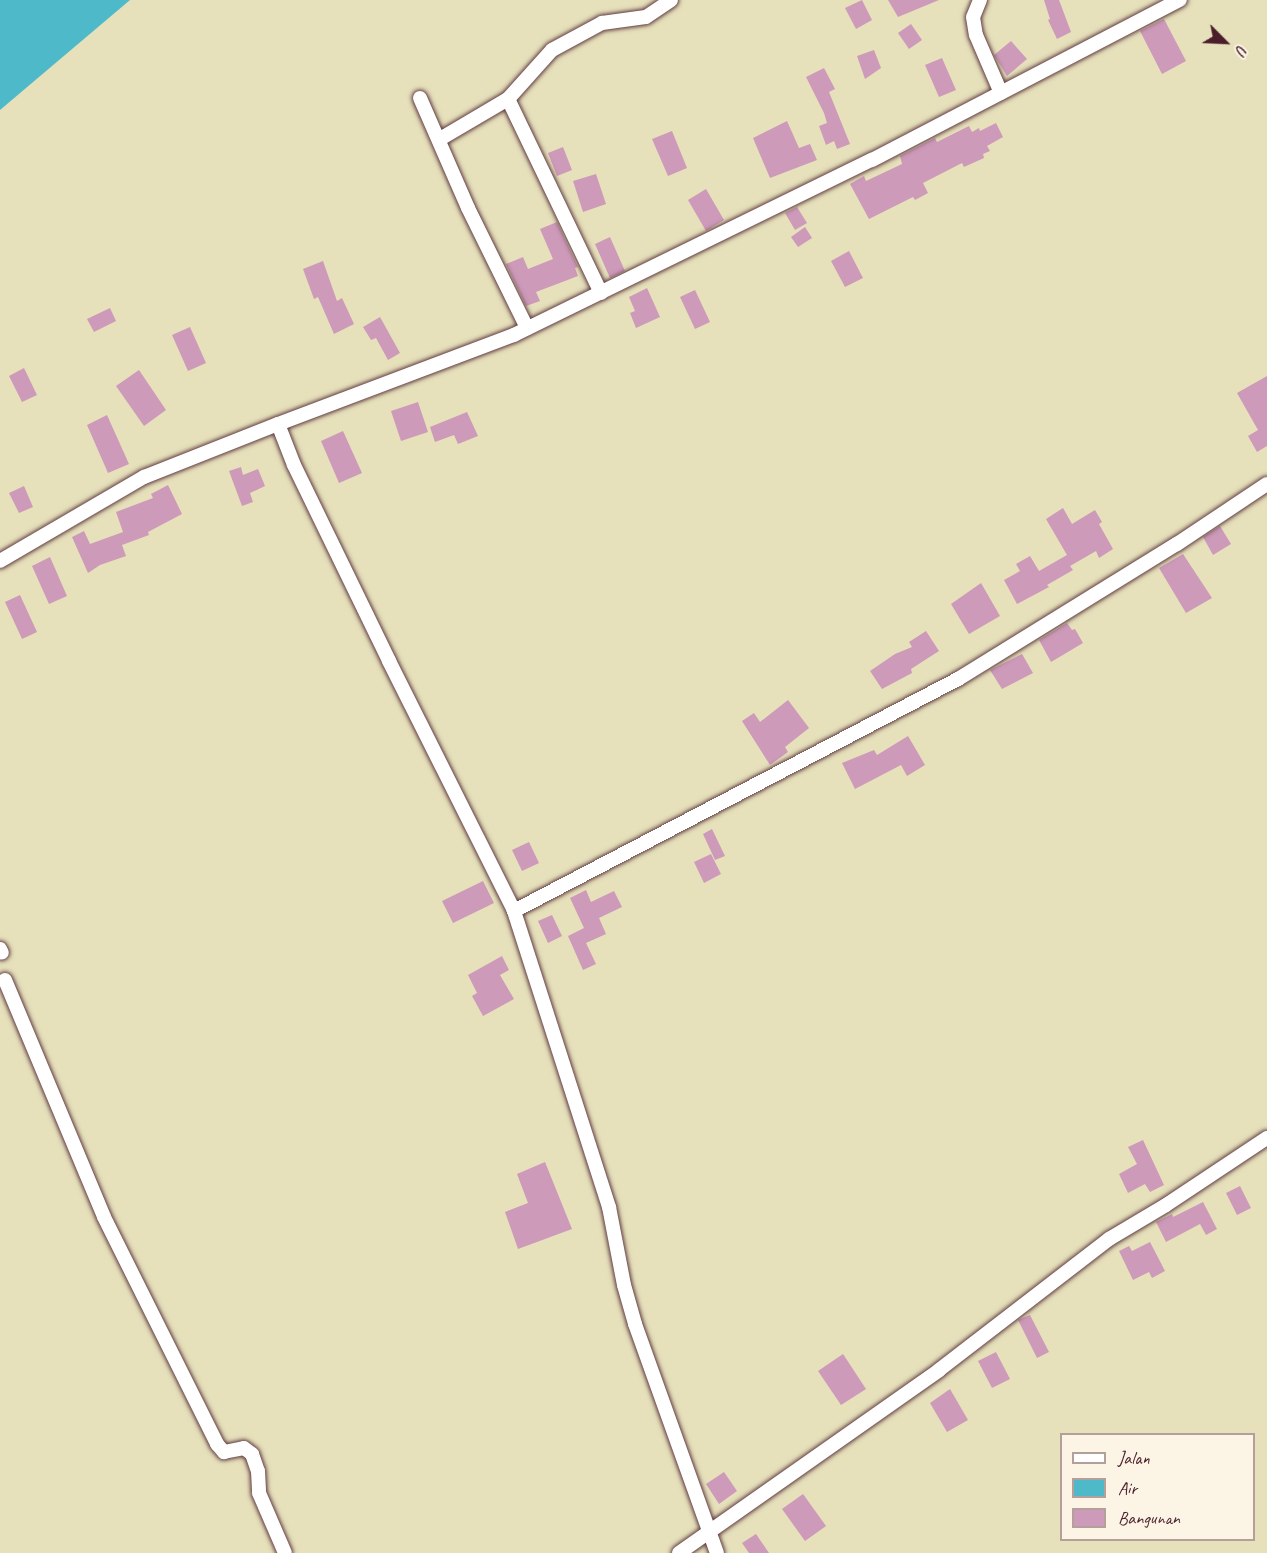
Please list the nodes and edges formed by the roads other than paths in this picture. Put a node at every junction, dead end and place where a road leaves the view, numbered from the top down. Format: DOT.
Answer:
graph roads {
  1 [pos="671,0"];
  2 [pos="980,0"];
  3 [pos="1180,0"];
  4 [pos="1000,93"];
  5 [pos="420,98"];
  6 [pos="508,99"];
  7 [pos="440,139"];
  8 [pos="601,293"];
  9 [pos="527,328"];
  10 [pos="278,424"];
  11 [pos="1267,484"];
  12 [pos="0,561"];
  13 [pos="514,911"];
  14 [pos="5,980"];
  15 [pos="1267,1138"];
  16 [pos="708,1531"];
  17 [pos="285,1553"];
  18 [pos="679,1553"];
  19 [pos="717,1553"];
  1 -- 6 [label="street"];
  2 -- 4 [label="street"];
  3 -- 4 [label="street"];
  4 -- 8 [label="street"];
  5 -- 7 [label="street"];
  6 -- 7 [label="street"];
  6 -- 8 [label="street"];
  7 -- 9 [label="street"];
  8 -- 9 [label="street"];
  9 -- 10 [label="street"];
  10 -- 12 [label="street"];
  10 -- 13 [label="street"];
  11 -- 13 [label="street"];
  13 -- 16 [label="street"];
  14 -- 17 [label="street"];
  15 -- 16 [label="street"];
  16 -- 18 [label="street"];
  16 -- 19 [label="street"];
}
